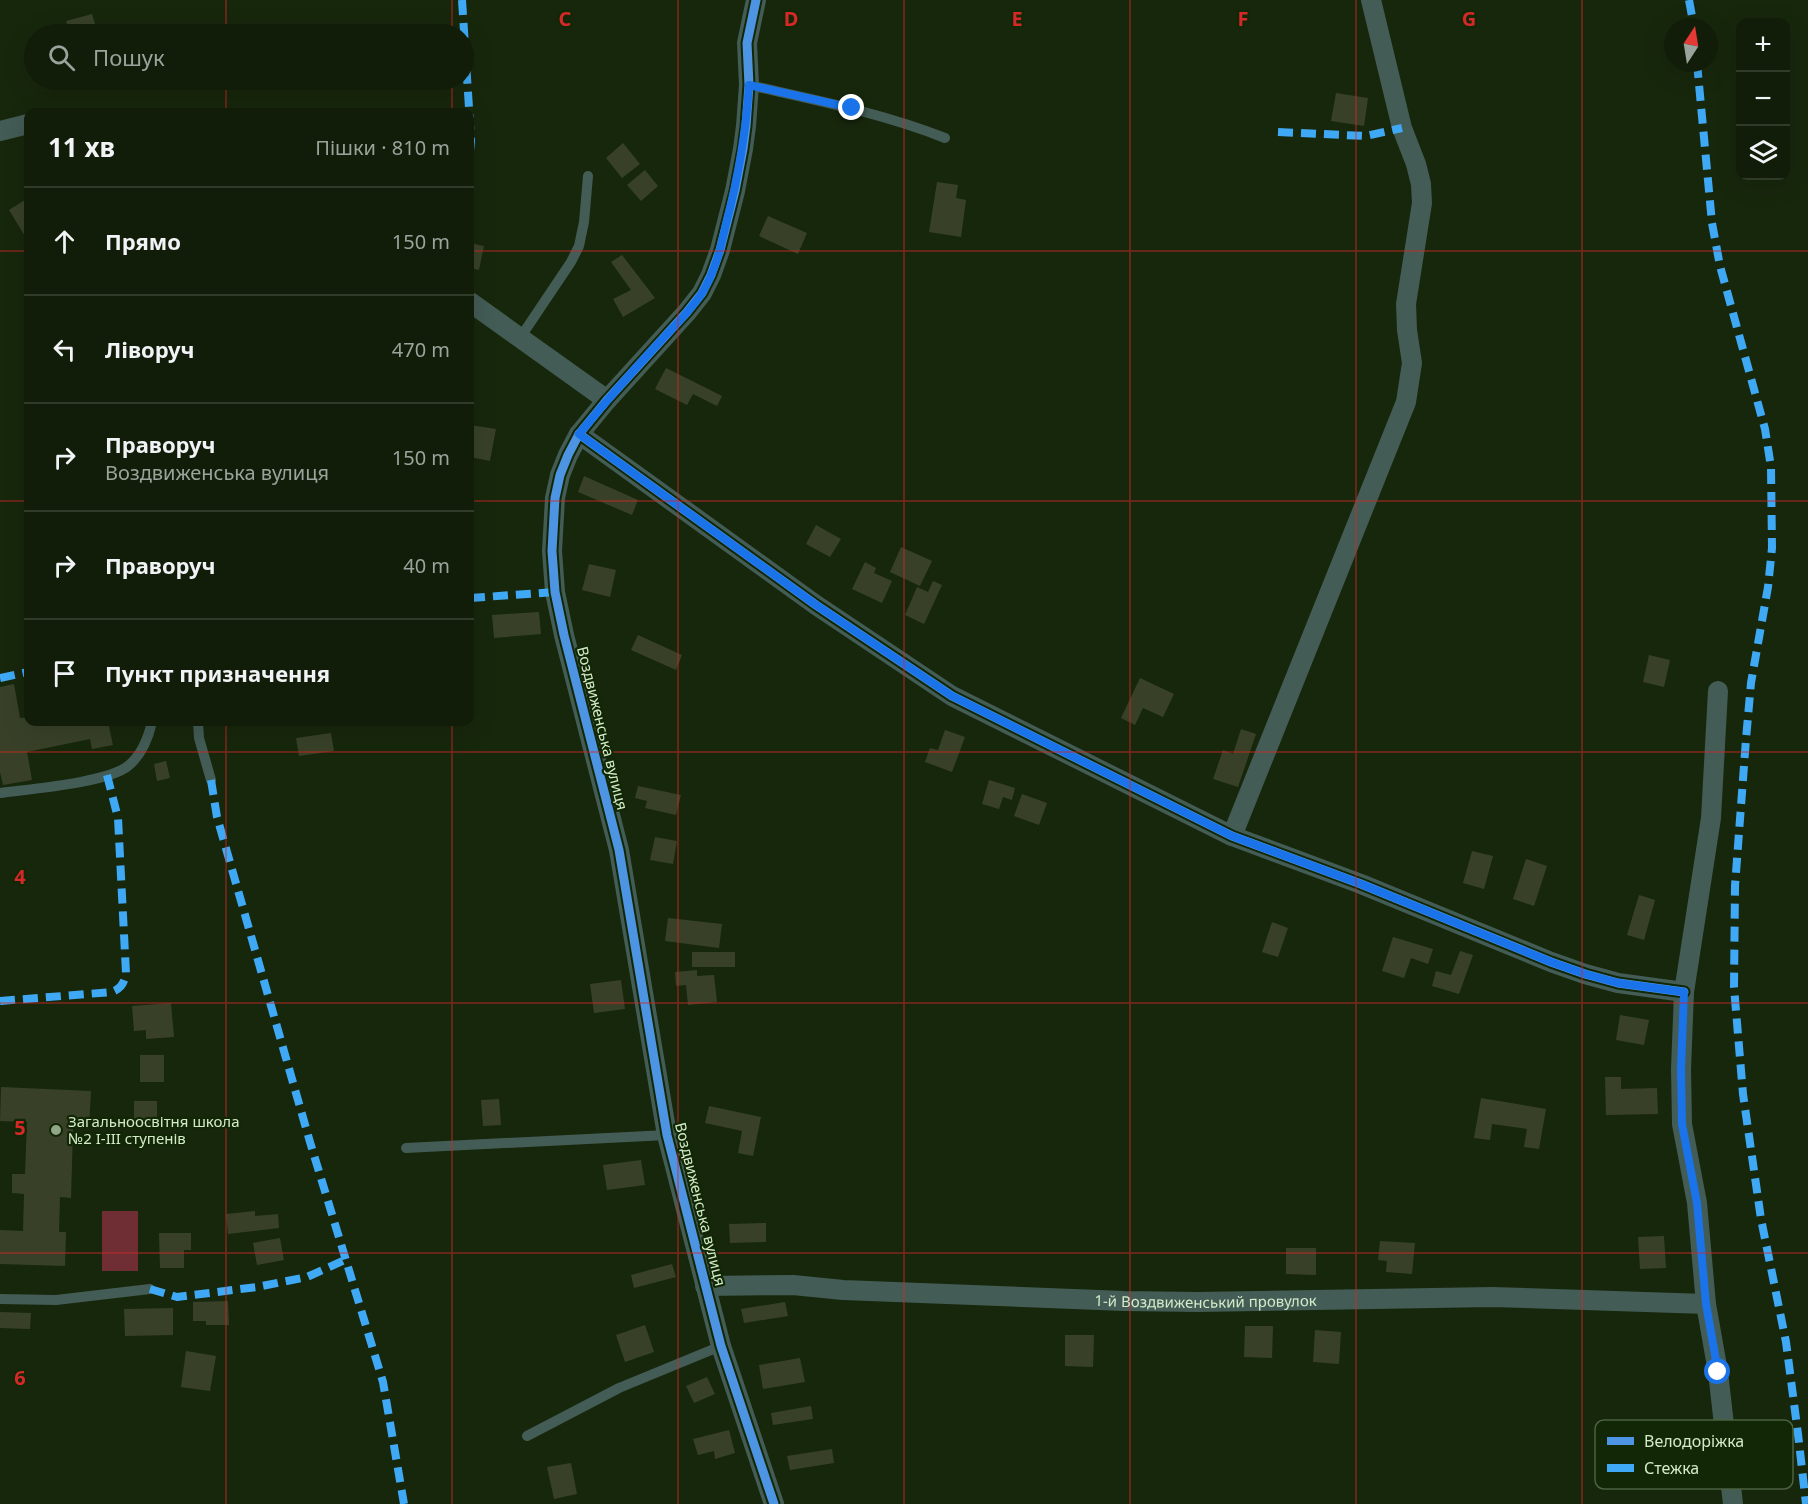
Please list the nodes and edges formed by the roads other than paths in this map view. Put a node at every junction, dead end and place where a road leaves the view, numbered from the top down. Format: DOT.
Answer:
graph roads {
  1 [pos="756,0"];
  2 [pos="1371,0"];
  3 [pos="749,85"];
  4 [pos="24,125"];
  5 [pos="0,131"];
  6 [pos="945,138"];
  7 [pos="588,176"];
  8 [pos="474,305"];
  9 [pos="520,338"];
  10 [pos="607,400"];
  11 [pos="579,434"];
  12 [pos="1718,691"];
  13 [pos="151,726"];
  14 [pos="198,726"];
  15 [pos="211,780"];
  16 [pos="0,793"];
  17 [pos="1232,836"];
  18 [pos="1684,992"];
  19 [pos="667,1135"];
  20 [pos="406,1148"];
  21 [pos="705,1286"];
  22 [pos="150,1289"];
  23 [pos="0,1299"];
  24 [pos="1706,1304"];
  25 [pos="721,1346"];
  26 [pos="1723,1420"];
  27 [pos="527,1436"];
  28 [pos="1731,1489"];
  29 [pos="774,1504"];
  30 [pos="1733,1504"];
  1 -- 3 [label="street, Воздвиженська вулиця"];
  2 -- 17 [label="street"];
  3 -- 6 [label="lane"];
  3 -- 10 [label="street, Воздвиженська вулиця"];
  4 -- 5 [label="street"];
  7 -- 9 [label="lane"];
  8 -- 9 [label="street"];
  9 -- 10 [label="street"];
  10 -- 11 [label="street, Воздвиженська вулиця"];
  11 -- 17 [label="street"];
  11 -- 19 [label="street, Воздвиженська вулиця"];
  12 -- 18 [label="street"];
  13 -- 16 [label="lane"];
  14 -- 15 [label="lane"];
  17 -- 18 [label="street"];
  18 -- 24 [label="street"];
  19 -- 20 [label="lane"];
  19 -- 21 [label="street, Воздвиженська вулиця"];
  21 -- 24 [label="street, 1-й Воздвиженський провулок"];
  21 -- 25 [label="street, Воздвиженська вулиця"];
  22 -- 23 [label="lane"];
  24 -- 26 [label="street"];
  25 -- 27 [label="lane"];
  25 -- 29 [label="street, Воздвиженська вулиця"];
  28 -- 30 [label="street"];
}
